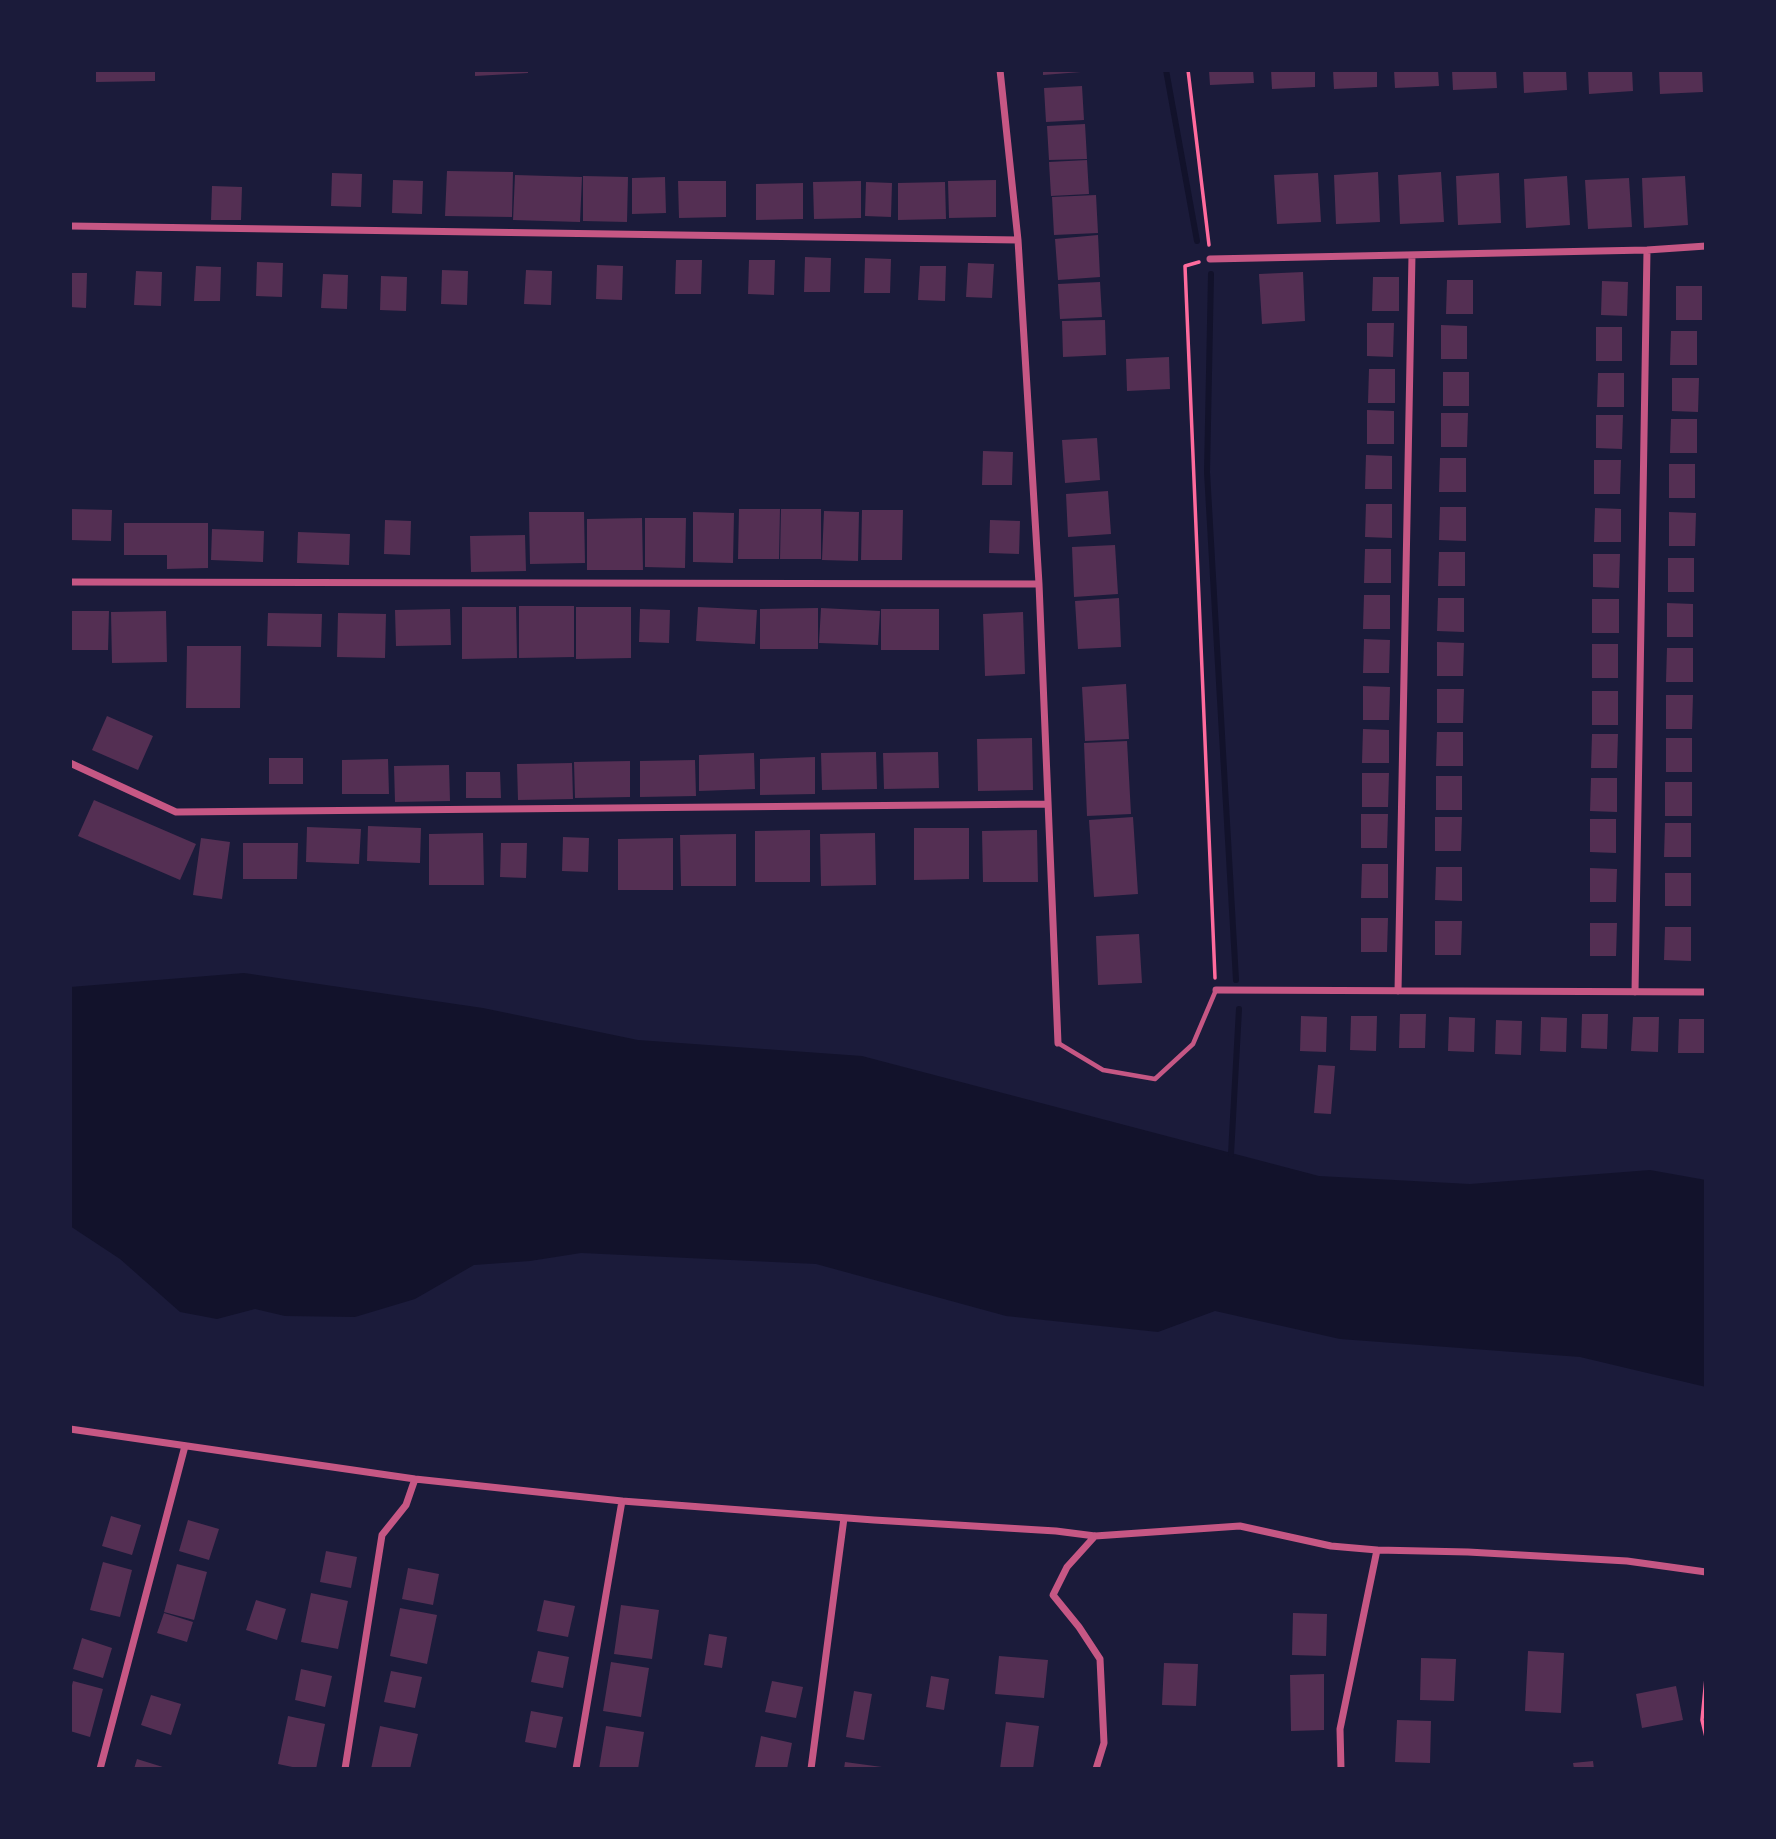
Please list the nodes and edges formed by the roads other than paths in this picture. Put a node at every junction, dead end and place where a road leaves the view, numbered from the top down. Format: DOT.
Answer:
graph roads {
  1 [pos="1000,70"];
  2 [pos="70,226"];
  3 [pos="1017,240"];
  4 [pos="1706,246"];
  5 [pos="1647,250"];
  6 [pos="1412,255"];
  7 [pos="1210,259"];
  8 [pos="70,582"];
  9 [pos="1039,584"];
  10 [pos="70,763"];
  11 [pos="1048,804"];
  12 [pos="1216,990"];
  13 [pos="1398,991"];
  14 [pos="1635,992"];
  15 [pos="1706,992"];
  16 [pos="1058,1043"];
  17 [pos="70,1429"];
  18 [pos="185,1446"];
  19 [pos="415,1479"];
  20 [pos="622,1501"];
  21 [pos="844,1518"];
  22 [pos="1095,1536"];
  23 [pos="1377,1550"];
  24 [pos="1706,1572"];
  25 [pos="100,1769"];
  26 [pos="345,1769"];
  27 [pos="576,1769"];
  28 [pos="811,1769"];
  29 [pos="1096,1769"];
  30 [pos="1340,1769"];
  1 -- 3 [label="street"];
  2 -- 3 [label="street"];
  3 -- 9 [label="street"];
  4 -- 5 [label="street"];
  5 -- 6 [label="street"];
  5 -- 14 [label="street"];
  6 -- 7 [label="street"];
  6 -- 13 [label="street"];
  8 -- 9 [label="street"];
  9 -- 11 [label="street"];
  10 -- 11 [label="street"];
  11 -- 16 [label="street"];
  12 -- 13 [label="street"];
  12 -- 16 [label="lane"];
  13 -- 14 [label="street"];
  14 -- 15 [label="street"];
  17 -- 18 [label="street"];
  18 -- 19 [label="street"];
  18 -- 25 [label="street"];
  19 -- 20 [label="street"];
  19 -- 26 [label="street"];
  20 -- 21 [label="street"];
  20 -- 27 [label="street"];
  21 -- 22 [label="street"];
  21 -- 28 [label="street"];
  22 -- 23 [label="street"];
  22 -- 29 [label="street"];
  23 -- 24 [label="street"];
  23 -- 30 [label="street"];
}
